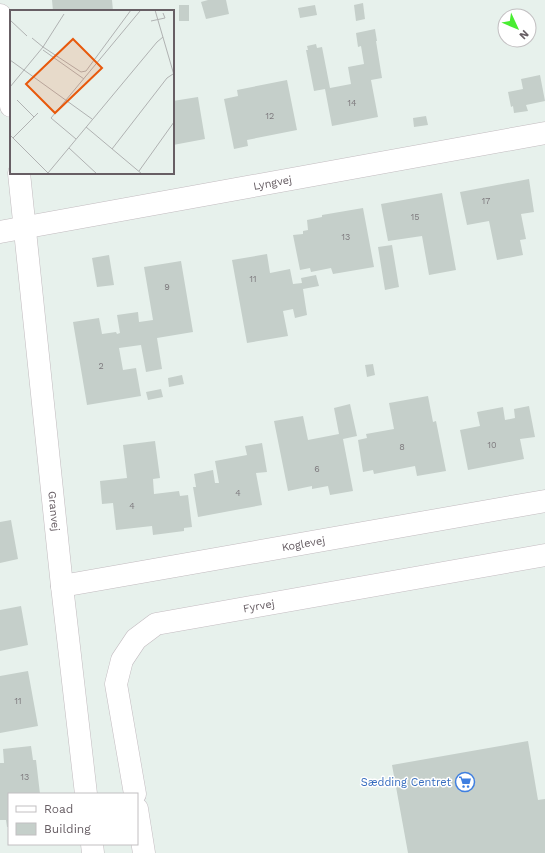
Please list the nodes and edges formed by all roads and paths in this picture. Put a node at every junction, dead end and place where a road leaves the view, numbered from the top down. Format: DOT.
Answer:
graph roads {
  1 [pos="0,15"];
  2 [pos="10,98"];
  3 [pos="545,133"];
  4 [pos="19,174"];
  5 [pos="26,228"];
  6 [pos="0,232"];
  7 [pos="545,500"];
  8 [pos="545,555"];
  9 [pos="62,586"];
  10 [pos="86,793"];
  11 [pos="134,793"];
  12 [pos="138,815"];
  13 [pos="144,853"];
  1 -- 2 [label="street"];
  3 -- 5 [label="street, Lyngvej"];
  4 -- 5 [label="street, Granvej"];
  5 -- 6 [label="street, Lyngvej"];
  5 -- 9 [label="street, Granvej"];
  7 -- 9 [label="street, Koglevej"];
  8 -- 11 [label="street, Fyrvej"];
  9 -- 10 [label="street, Granvej"];
  12 -- 13 [label="street"];
}
